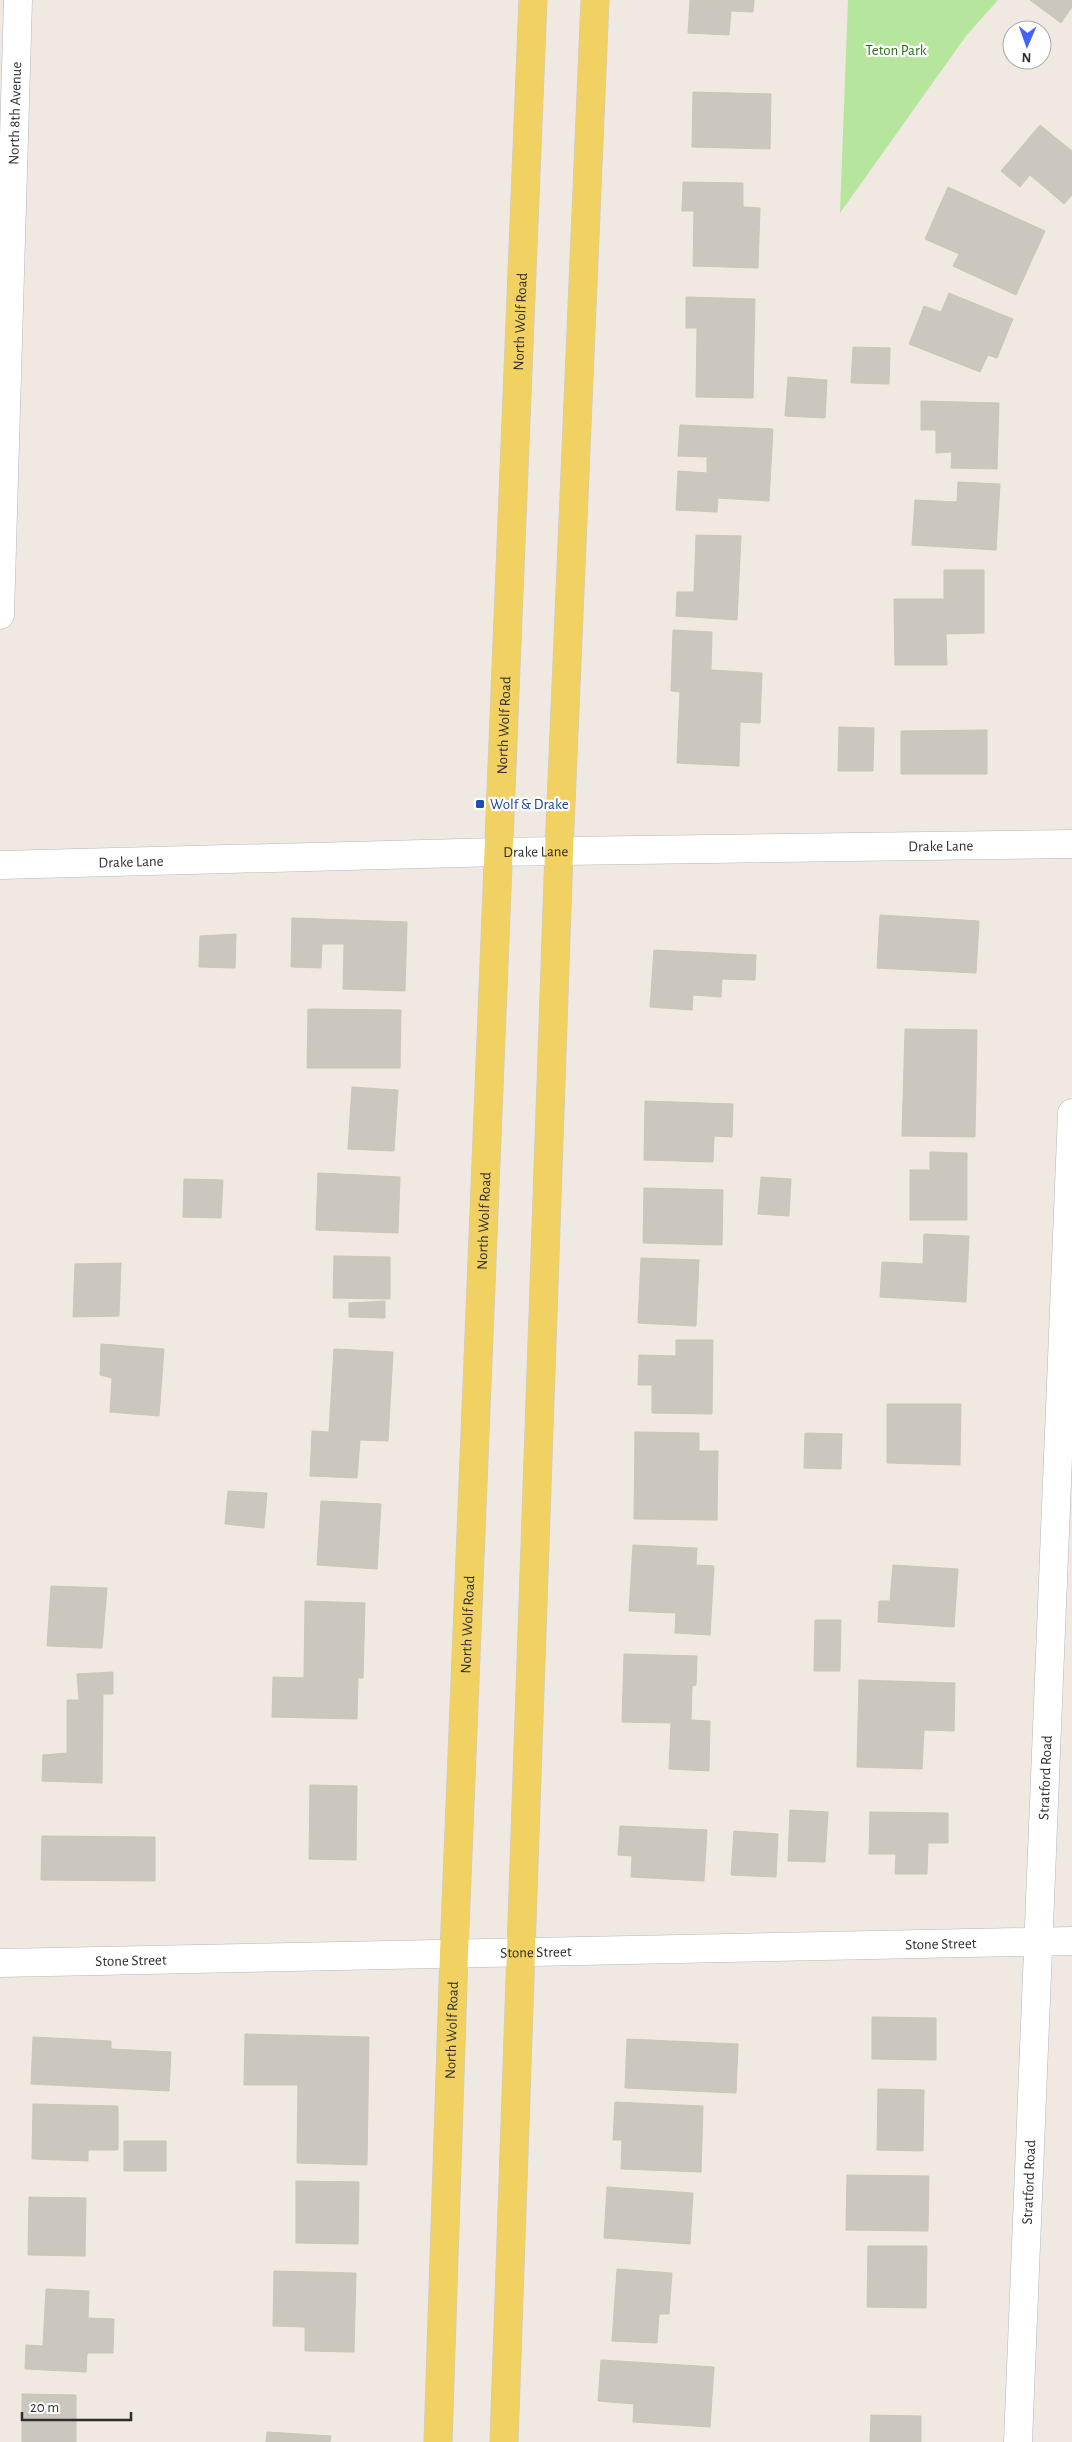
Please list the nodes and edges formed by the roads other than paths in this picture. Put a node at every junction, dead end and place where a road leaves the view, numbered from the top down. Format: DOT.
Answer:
graph roads {
  1 [pos="18,0"];
  2 [pos="533,0"];
  3 [pos="595,0"];
  4 [pos="0,615"];
  5 [pos="1072,844"];
  6 [pos="559,851"];
  7 [pos="499,852"];
  8 [pos="0,865"];
  9 [pos="1072,1112"];
  10 [pos="1072,1941"];
  11 [pos="1039,1942"];
  12 [pos="521,1952"];
  13 [pos="454,1954"];
  14 [pos="0,1963"];
  15 [pos="438,2442"];
  16 [pos="504,2442"];
  17 [pos="1018,2442"];
  1 -- 4 [label="street, North 8th Avenue"];
  2 -- 7 [label="main road, North Wolf Road"];
  3 -- 6 [label="main road"];
  5 -- 6 [label="street, Drake Lane"];
  6 -- 7 [label="street, Drake Lane"];
  6 -- 12 [label="main road"];
  7 -- 8 [label="street, Drake Lane"];
  7 -- 13 [label="main road, North Wolf Road"];
  9 -- 11 [label="street, Stratford Road"];
  10 -- 11 [label="street, Stone Street"];
  11 -- 12 [label="street, Stone Street"];
  11 -- 17 [label="street, Stratford Road"];
  12 -- 13 [label="street, Stone Street"];
  12 -- 16 [label="main road"];
  13 -- 14 [label="street, Stone Street"];
  13 -- 15 [label="main road, North Wolf Road"];
}
